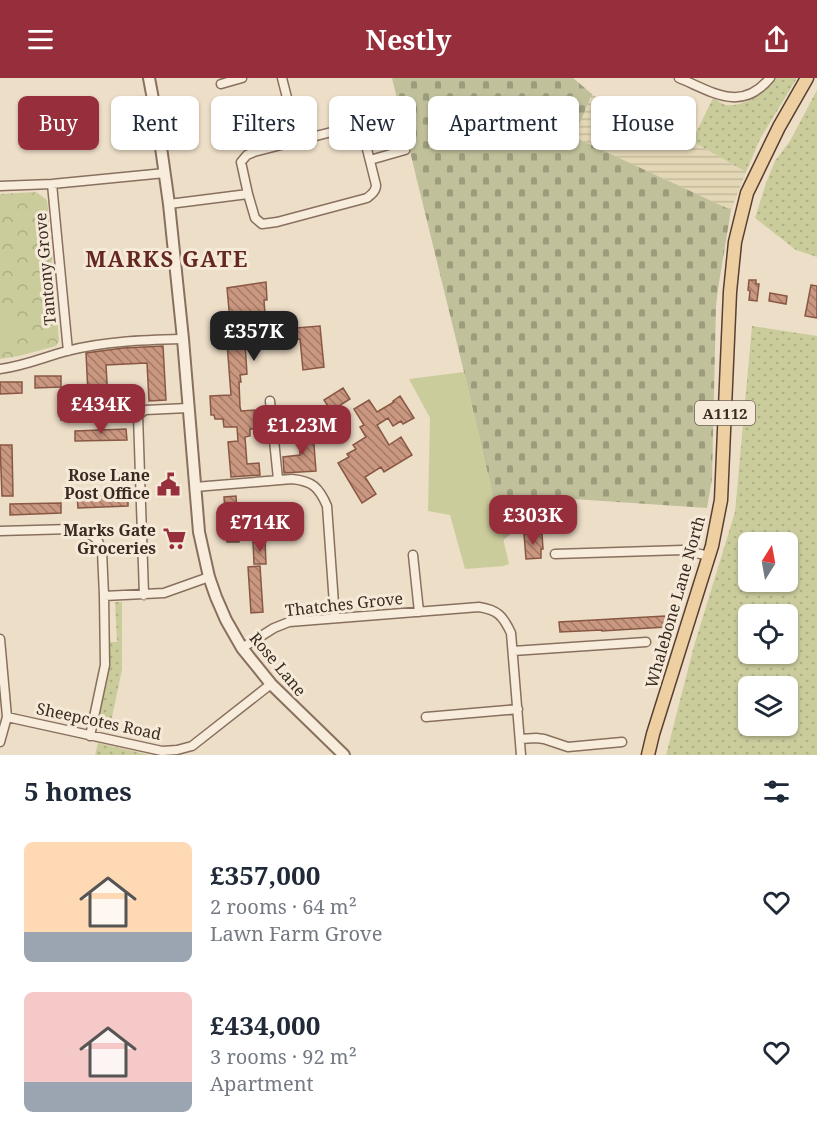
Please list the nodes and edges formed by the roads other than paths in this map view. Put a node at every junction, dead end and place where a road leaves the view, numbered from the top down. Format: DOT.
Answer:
graph roads {
  1 [pos="149,78"];
  2 [pos="242,78"];
  3 [pos="282,78"];
  4 [pos="679,78"];
  5 [pos="770,78"];
  6 [pos="807,78"];
  7 [pos="221,84"];
  8 [pos="287,96"];
  9 [pos="317,136"];
  10 [pos="262,150"];
  11 [pos="405,150"];
  12 [pos="370,160"];
  13 [pos="165,173"];
  14 [pos="52,184"];
  15 [pos="0,186"];
  16 [pos="248,194"];
  17 [pos="169,204"];
  18 [pos="183,339"];
  19 [pos="68,351"];
  20 [pos="0,369"];
  21 [pos="270,401"];
  22 [pos="188,408"];
  23 [pos="278,480"];
  24 [pos="195,488"];
  25 [pos="0,531"];
  26 [pos="413,555"];
  27 [pos="555,555"];
  28 [pos="709,556"];
  29 [pos="209,577"];
  30 [pos="144,595"];
  31 [pos="104,596"];
  32 [pos="419,612"];
  33 [pos="335,618"];
  34 [pos="0,639"];
  35 [pos="646,642"];
  36 [pos="0,646"];
  37 [pos="242,648"];
  38 [pos="513,651"];
  39 [pos="271,684"];
  40 [pos="518,709"];
  41 [pos="7,717"];
  42 [pos="426,717"];
  43 [pos="90,736"];
  44 [pos="520,739"];
  45 [pos="0,742"];
  46 [pos="622,742"];
  47 [pos="344,755"];
  48 [pos="521,755"];
  49 [pos="648,755"];
  1 -- 13 [label="street, Rose Lane"];
  2 -- 7 [label="street"];
  3 -- 8 [label="street"];
  4 -- 5 [label="street"];
  6 -- 28 [label="main road, Whalebone Lane North / A1112"];
  9 -- 12 [label="street"];
  10 -- 16 [label="street"];
  11 -- 12 [label="street"];
  12 -- 16 [label="street"];
  13 -- 14 [label="street"];
  13 -- 17 [label="street, Rose Lane"];
  14 -- 15 [label="street"];
  14 -- 19 [label="street, Tantony Grove"];
  16 -- 17 [label="street"];
  17 -- 18 [label="street, Rose Lane"];
  18 -- 19 [label="street"];
  18 -- 22 [label="street, Rose Lane"];
  19 -- 20 [label="street"];
  21 -- 23 [label="street"];
  22 -- 24 [label="street, Rose Lane"];
  22 -- 30 [label="street"];
  23 -- 24 [label="street"];
  23 -- 33 [label="street"];
  24 -- 29 [label="street, Rose Lane"];
  25 -- 31 [label="street"];
  26 -- 32 [label="street, Thatches Grove"];
  27 -- 28 [label="street"];
  28 -- 49 [label="main road, Whalebone Lane North / A1112"];
  29 -- 30 [label="street"];
  29 -- 37 [label="street, Rose Lane"];
  30 -- 31 [label="street"];
  31 -- 43 [label="street"];
  32 -- 33 [label="street, Thatches Grove"];
  32 -- 38 [label="street, Thatches Grove"];
  33 -- 37 [label="street, Thatches Grove"];
  34 -- 36 [label="street"];
  35 -- 38 [label="street"];
  36 -- 41 [label="street"];
  37 -- 39 [label="street, Rose Lane"];
  38 -- 40 [label="street, Thatches Grove"];
  39 -- 43 [label="street, Sheepcotes Road"];
  39 -- 47 [label="street, Rose Lane"];
  40 -- 42 [label="street"];
  40 -- 44 [label="street, Thatches Grove"];
  41 -- 43 [label="street, Sheepcotes Road"];
  41 -- 45 [label="street"];
  44 -- 46 [label="street"];
  44 -- 48 [label="street, Thatches Grove"];
}
